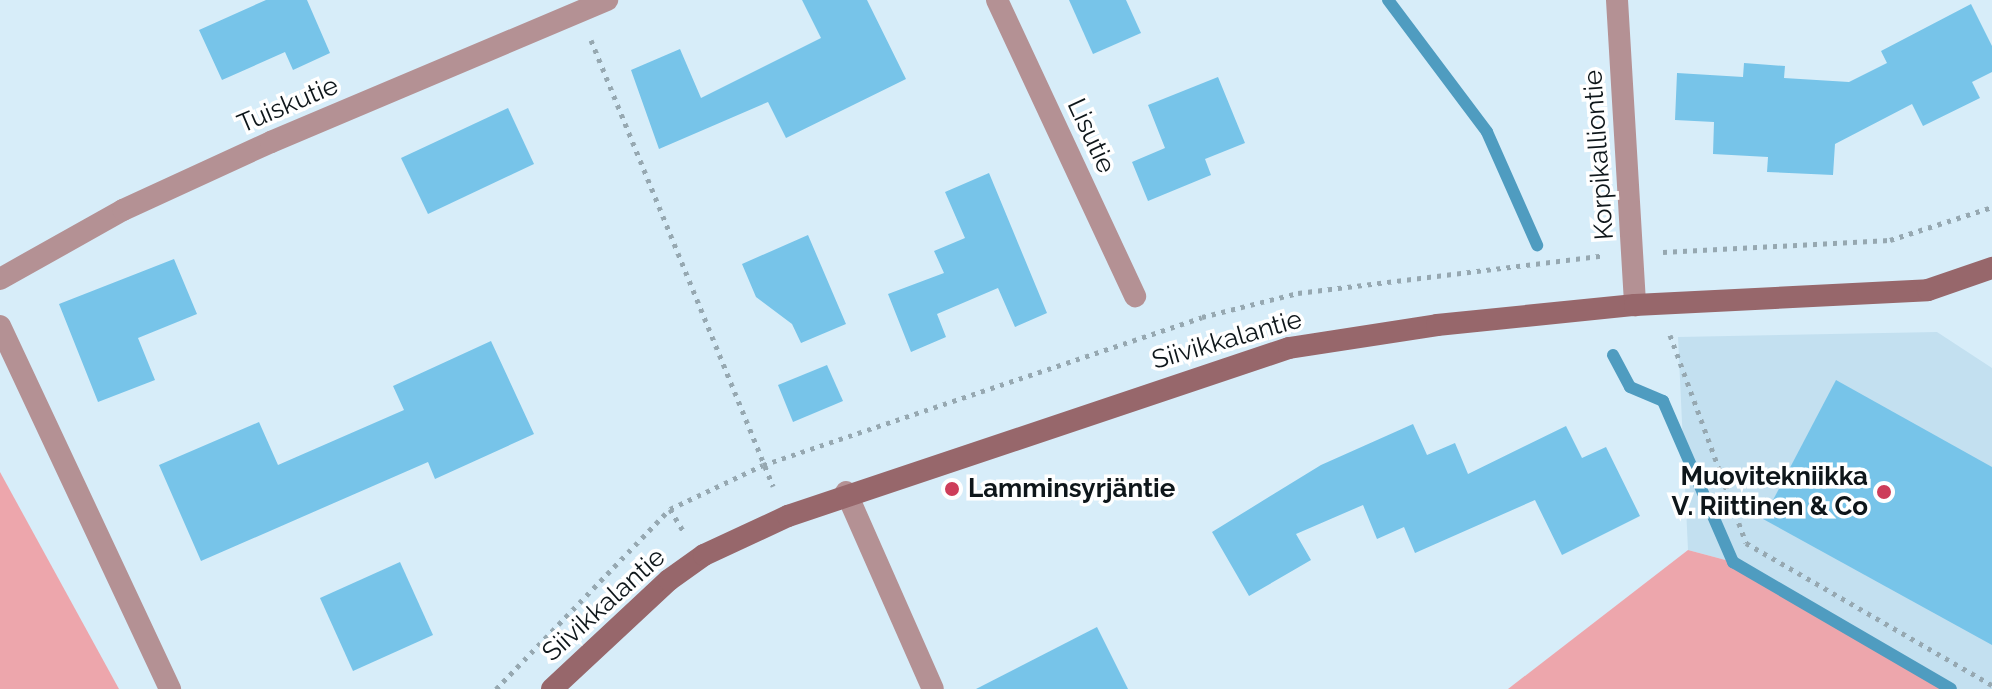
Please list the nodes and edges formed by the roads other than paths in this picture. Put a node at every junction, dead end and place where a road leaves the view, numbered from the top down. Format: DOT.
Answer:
graph roads {
  1 [pos="607,0"];
  2 [pos="997,0"];
  3 [pos="1617,0"];
  4 [pos="576,6"];
  5 [pos="1992,268"];
  6 [pos="0,279"];
  7 [pos="1135,296"];
  8 [pos="1635,305"];
  9 [pos="0,326"];
  10 [pos="846,492"];
  11 [pos="170,689"];
  12 [pos="552,689"];
  13 [pos="933,689"];
  1 -- 4 [label="street, Tuiskutie"];
  2 -- 7 [label="street, Lisutie"];
  3 -- 8 [label="street, Korpikalliontie"];
  4 -- 6 [label="street, Tuiskutie"];
  5 -- 8 [label="main road, Siivikkalantie"];
  8 -- 10 [label="main road, Siivikkalantie"];
  9 -- 11 [label="street"];
  10 -- 12 [label="main road, Siivikkalantie"];
  10 -- 13 [label="street"];
}
